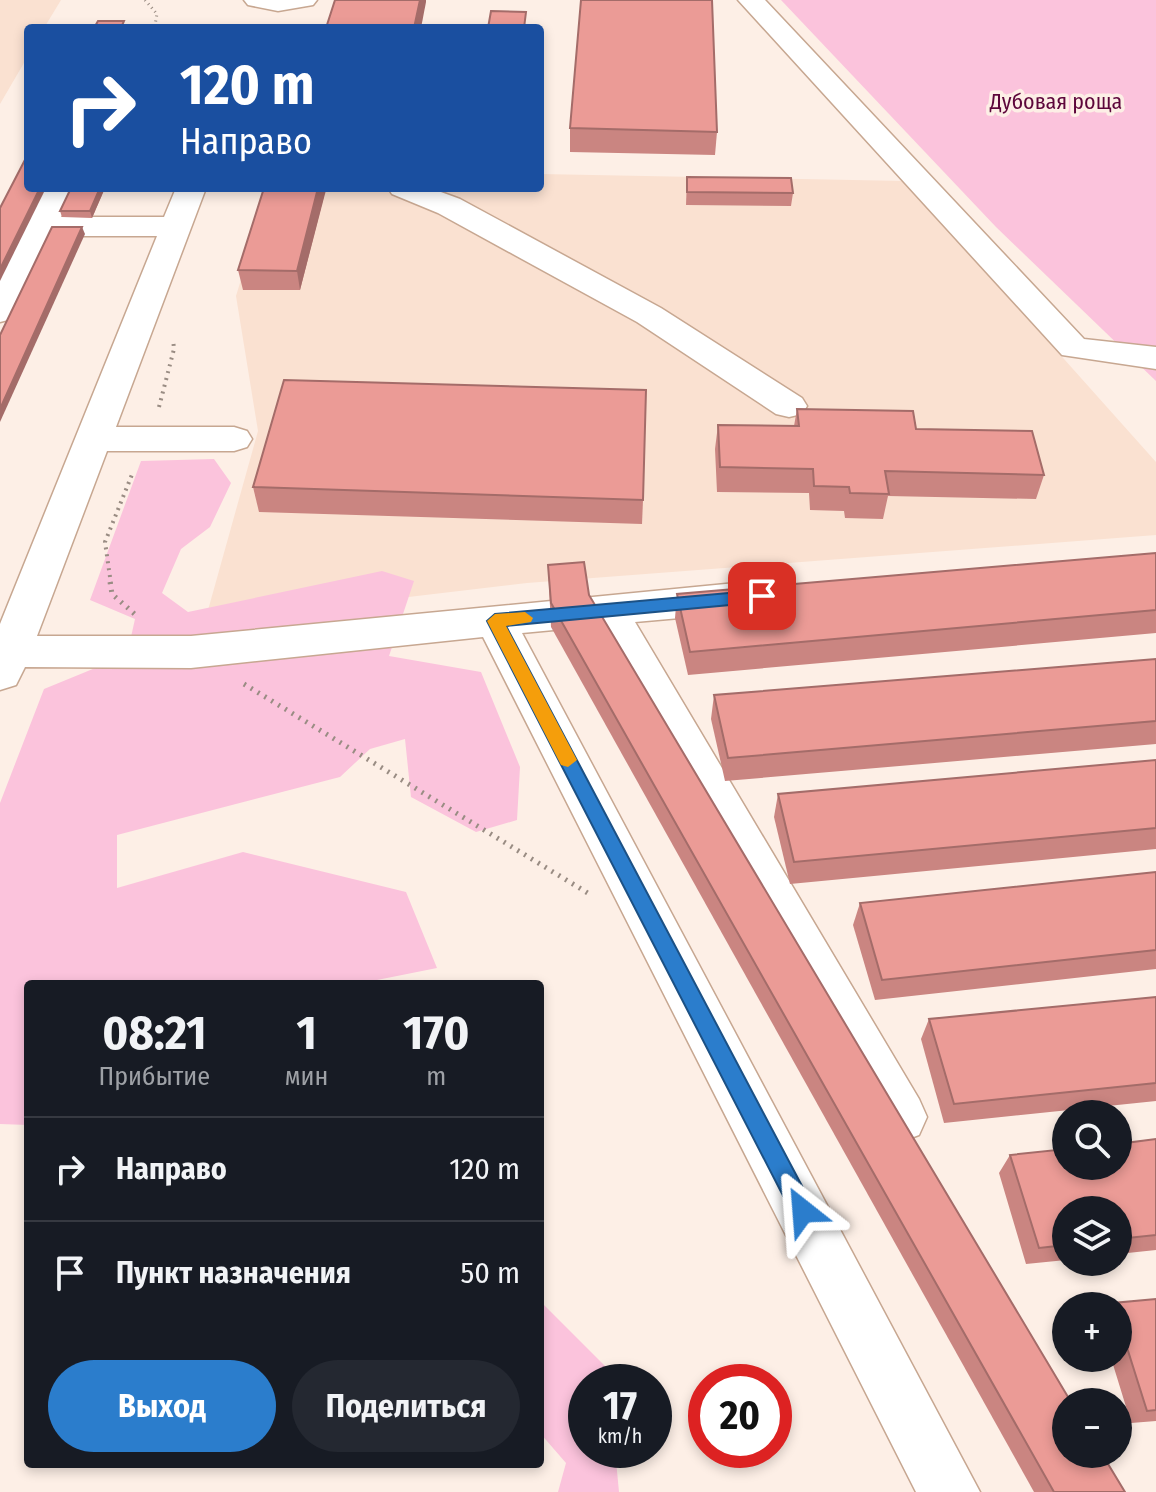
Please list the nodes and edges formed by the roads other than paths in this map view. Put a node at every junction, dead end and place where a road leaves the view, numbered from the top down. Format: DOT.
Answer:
graph roads {
  1 [pos="244,0"];
  2 [pos="257,0"];
  3 [pos="304,0"];
  4 [pos="751,0"];
  5 [pos="253,24"];
  6 [pos="58,192"];
  7 [pos="189,192"];
  8 [pos="413,192"];
  9 [pos="176,226"];
  10 [pos="42,227"];
  11 [pos="0,312"];
  12 [pos="1156,358"];
  13 [pos="789,406"];
  14 [pos="93,439"];
  15 [pos="234,439"];
  16 [pos="778,594"];
  17 [pos="607,610"];
  18 [pos="495,621"];
  19 [pos="3,659"];
  20 [pos="924,1157"];
  21 [pos="949,1492"];
  1 -- 5 [label="lane"];
  2 -- 3 [label="lane"];
  4 -- 12 [label="lane"];
  6 -- 10 [label="lane"];
  7 -- 9 [label="lane"];
  8 -- 13 [label="lane"];
  9 -- 10 [label="lane"];
  9 -- 14 [label="lane"];
  10 -- 11 [label="lane"];
  14 -- 15 [label="lane"];
  14 -- 19 [label="lane"];
  16 -- 17 [label="lane"];
  17 -- 18 [label="lane"];
  17 -- 20 [label="lane"];
  18 -- 19 [label="lane"];
  18 -- 21 [label="lane"];
}
